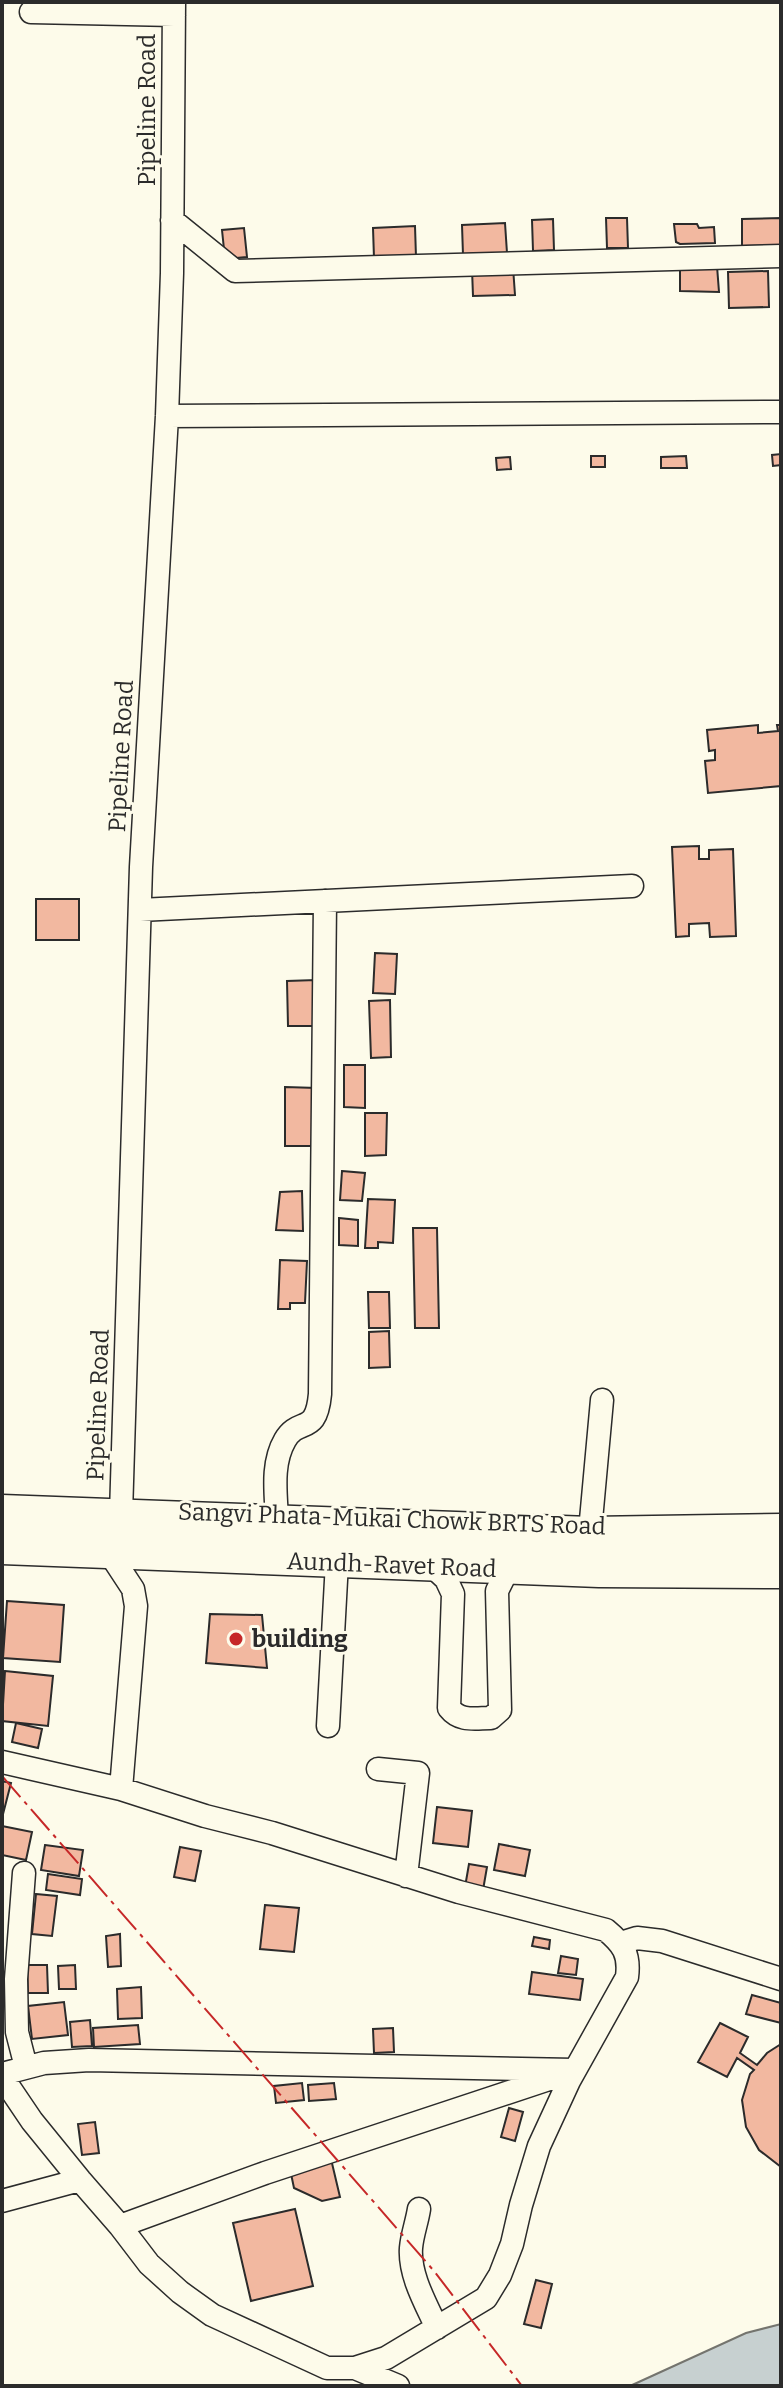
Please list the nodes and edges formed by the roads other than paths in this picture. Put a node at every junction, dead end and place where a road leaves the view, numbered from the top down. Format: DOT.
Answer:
graph roads {
  1 [pos="174,8"];
  2 [pos="31,12"];
  3 [pos="172,220"];
  4 [pos="781,256"];
  5 [pos="781,412"];
  6 [pos="167,416"];
  7 [pos="632,886"];
  8 [pos="325,901"];
  9 [pos="140,910"];
  10 [pos="602,1400"];
  11 [pos="2,1509"];
  12 [pos="121,1514"];
  13 [pos="277,1520"];
  14 [pos="781,1528"];
  15 [pos="2,1530"];
  16 [pos="590,1531"];
  17 [pos="2,1550"];
  18 [pos="781,1553"];
  19 [pos="110,1554"];
  20 [pos="337,1562"];
  21 [pos="432,1566"];
  22 [pos="508,1569"];
  23 [pos="781,1574"];
  24 [pos="328,1726"];
  25 [pos="2,1762"];
  26 [pos="378,1769"];
  27 [pos="121,1789"];
  28 [pos="24,1873"];
  29 [pos="406,1876"];
  30 [pos="621,1943"];
  31 [pos="781,1979"];
  32 [pos="26,2067"];
  33 [pos="574,2070"];
  34 [pos="2,2074"];
  35 [pos="2,2081"];
  36 [pos="80,2180"];
  37 [pos="2,2201"];
  38 [pos="419,2209"];
  39 [pos="120,2226"];
  40 [pos="437,2328"];
  41 [pos="355,2368"];
  42 [pos="398,2386"];
  1 -- 2 [label="street"];
  1 -- 3 [label="street, Pipeline Road"];
  3 -- 4 [label="street"];
  3 -- 6 [label="street, Pipeline Road"];
  5 -- 6 [label="street"];
  6 -- 9 [label="street, Pipeline Road"];
  7 -- 8 [label="street"];
  8 -- 9 [label="street"];
  8 -- 13 [label="street"];
  9 -- 12 [label="street, Pipeline Road"];
  10 -- 16 [label="street"];
  11 -- 12 [label="main road, Aundh-Ravet Road"];
  12 -- 13 [label="main road, Aundh-Ravet Road"];
  13 -- 16 [label="main road, Aundh-Ravet Road"];
  14 -- 16 [label="main road, Aundh-Ravet Road"];
  15 -- 18 [label="street, Sangvi Phata-Mukai Chowk BRTS Road"];
  17 -- 19 [label="main road, Aundh-Ravet Road"];
  19 -- 20 [label="main road, Aundh-Ravet Road"];
  19 -- 27 [label="street"];
  20 -- 21 [label="main road, Aundh-Ravet Road"];
  20 -- 24 [label="street"];
  21 -- 22 [label="main road, Aundh-Ravet Road"];
  21 -- 22 [label="street"];
  22 -- 23 [label="main road, Aundh-Ravet Road"];
  25 -- 27 [label="street"];
  26 -- 29 [label="street"];
  27 -- 29 [label="street"];
  28 -- 32 [label="street"];
  29 -- 30 [label="street"];
  30 -- 31 [label="street"];
  30 -- 33 [label="street"];
  32 -- 33 [label="street"];
  32 -- 34 [label="street"];
  33 -- 39 [label="street"];
  33 -- 40 [label="street"];
  35 -- 36 [label="street"];
  36 -- 37 [label="street"];
  36 -- 39 [label="street"];
  38 -- 40 [label="street"];
  39 -- 41 [label="street"];
  40 -- 41 [label="street"];
  41 -- 42 [label="street"];
}
